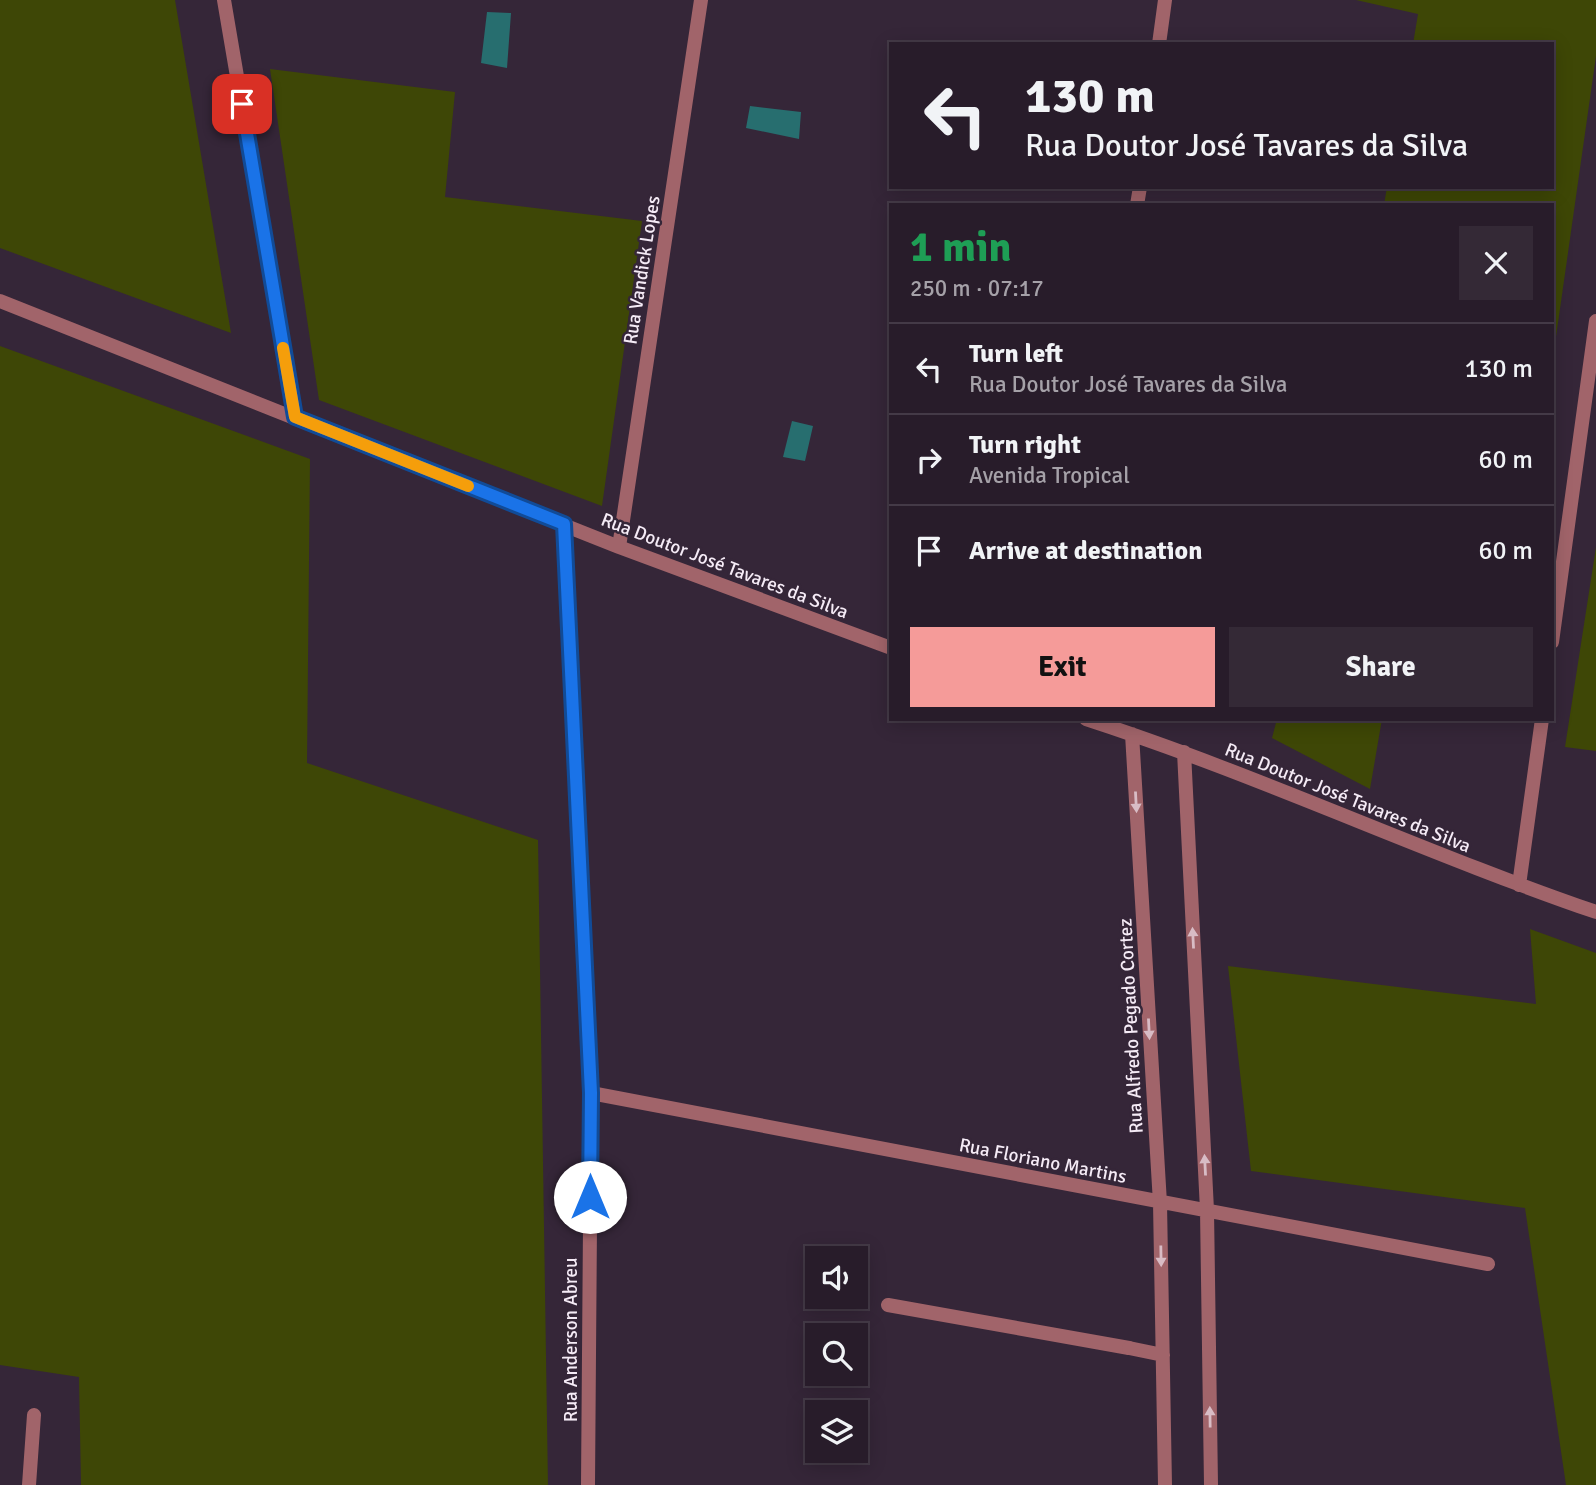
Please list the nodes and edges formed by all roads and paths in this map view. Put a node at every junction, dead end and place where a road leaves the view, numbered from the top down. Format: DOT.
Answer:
graph roads {
  1 [pos="224,0"];
  2 [pos="701,0"];
  3 [pos="1165,0"];
  4 [pos="1159,42"];
  5 [pos="0,301"];
  6 [pos="1596,321"];
  7 [pos="295,417"];
  8 [pos="564,524"];
  9 [pos="619,547"];
  10 [pos="1554,627"];
  11 [pos="889,647"];
  12 [pos="1092,721"];
  13 [pos="1542,721"];
  14 [pos="1132,734"];
  15 [pos="1184,752"];
  16 [pos="1519,886"];
  17 [pos="1596,912"];
  18 [pos="591,1093"];
  19 [pos="1160,1203"];
  20 [pos="1207,1210"];
  21 [pos="1488,1264"];
  22 [pos="888,1305"];
  23 [pos="1163,1355"];
  24 [pos="34,1415"];
  25 [pos="29,1485"];
  26 [pos="588,1485"];
  27 [pos="1165,1485"];
  28 [pos="1211,1485"];
  1 -- 7 [label="street"];
  2 -- 9 [label="street, Rua Vandick Lopes"];
  3 -- 4 [label="street"];
  5 -- 7 [label="street, Rua Doutor José Tavares da Silva"];
  6 -- 10 [label="street"];
  7 -- 8 [label="street, Rua Doutor José Tavares da Silva"];
  8 -- 9 [label="street, Rua Doutor José Tavares da Silva"];
  8 -- 18 [label="street, Rua Anderson Abreu"];
  9 -- 11 [label="street, Rua Doutor José Tavares da Silva"];
  12 -- 14 [label="street, Rua Doutor José Tavares da Silva"];
  13 -- 16 [label="street"];
  14 -- 15 [label="street, Rua Doutor José Tavares da Silva"];
  14 -- 19 [label="street, Rua Alfredo Pegado Cortez, one-way"];
  15 -- 16 [label="street, Rua Doutor José Tavares da Silva"];
  20 -- 15 [label="street, one-way"];
  16 -- 17 [label="street, Rua Doutor José Tavares da Silva"];
  18 -- 19 [label="street, Rua Floriano Martins"];
  18 -- 26 [label="street, Rua Anderson Abreu"];
  19 -- 20 [label="street, Rua Floriano Martins"];
  19 -- 23 [label="street, Rua Alfredo Pegado Cortez, one-way"];
  20 -- 21 [label="street, Rua Floriano Martins"];
  28 -- 20 [label="street, one-way"];
  22 -- 23 [label="street"];
  23 -- 27 [label="street, Rua Alfredo Pegado Cortez"];
  24 -- 25 [label="street"];
}
